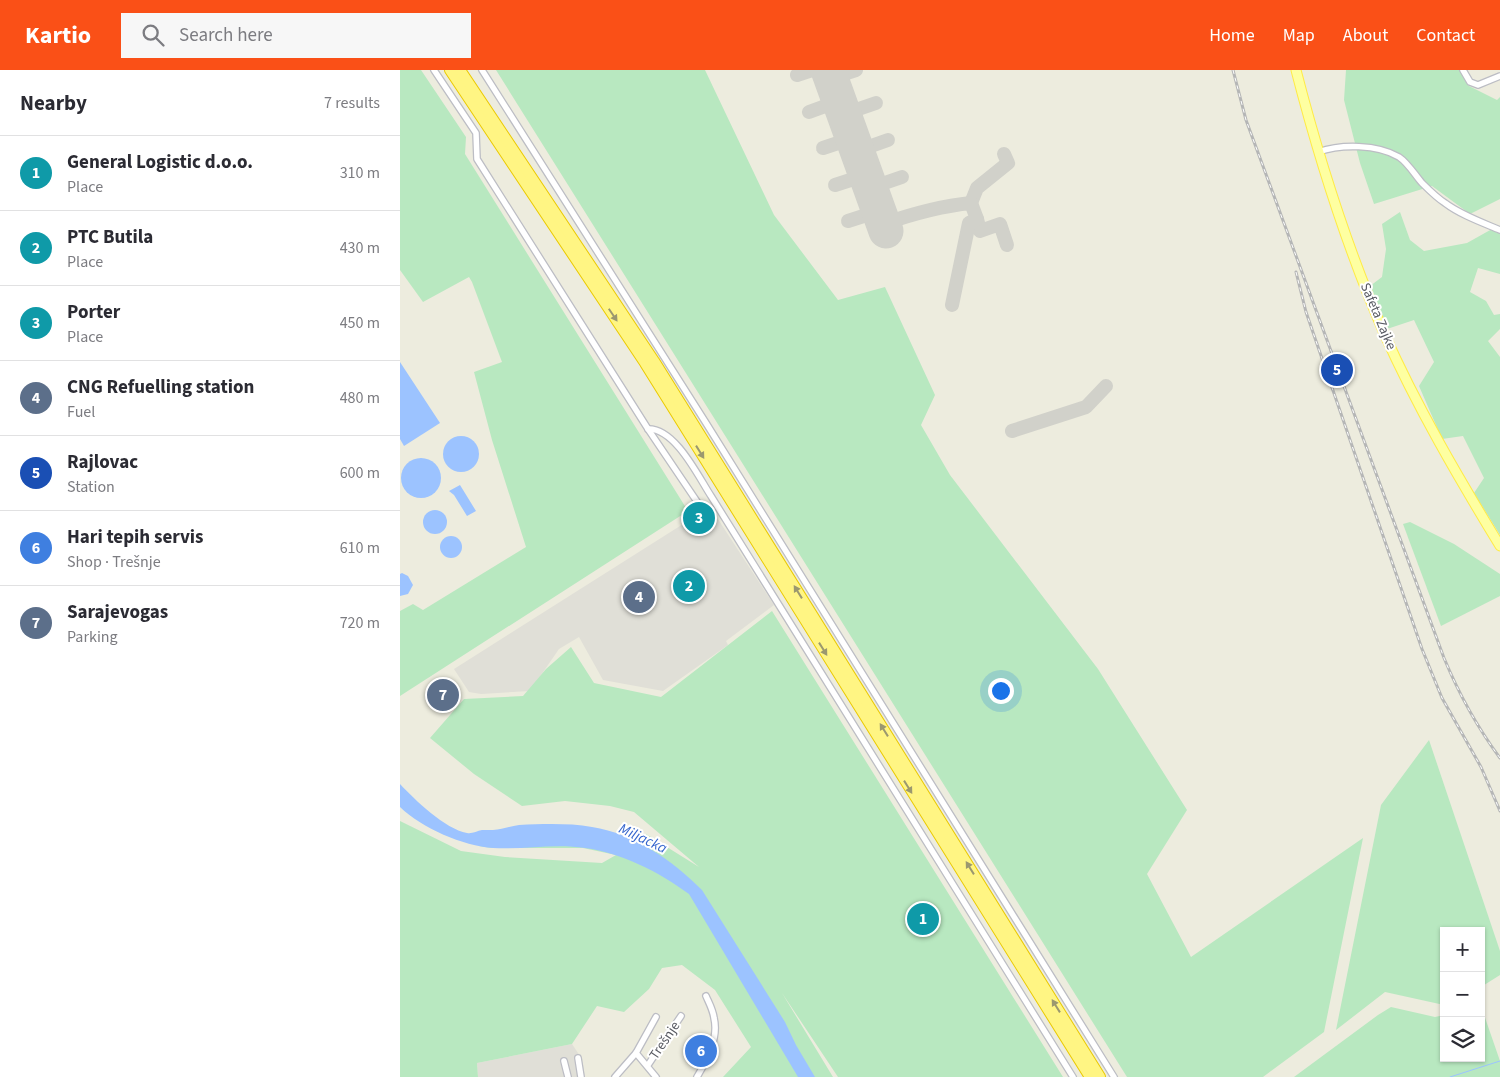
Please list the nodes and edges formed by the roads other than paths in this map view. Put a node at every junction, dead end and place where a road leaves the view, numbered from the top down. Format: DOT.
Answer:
graph roads {
  1 [pos="434,70"];
  2 [pos="450,70"];
  3 [pos="460,70"];
  4 [pos="482,70"];
  5 [pos="1296,70"];
  6 [pos="1463,70"];
  7 [pos="1500,76"];
  8 [pos="1318,152"];
  9 [pos="1500,230"];
  10 [pos="648,429"];
  11 [pos="702,509"];
  12 [pos="1500,546"];
  13 [pos="706,996"];
  14 [pos="681,1016"];
  15 [pos="656,1018"];
  16 [pos="636,1053"];
  17 [pos="578,1058"];
  18 [pos="564,1061"];
  19 [pos="648,1065"];
  20 [pos="568,1077"];
  21 [pos="581,1077"];
  22 [pos="615,1077"];
  23 [pos="656,1077"];
  24 [pos="697,1077"];
  25 [pos="1073,1077"];
  26 [pos="1090,1077"];
  27 [pos="1100,1077"];
  28 [pos="1114,1077"];
  1 -- 10 [label="street"];
  2 -- 26 [label="highway, one-way"];
  27 -- 3 [label="highway, one-way"];
  4 -- 28 [label="street"];
  5 -- 8 [label="main road, Safeta Zajke"];
  6 -- 7 [label="street"];
  8 -- 9 [label="street"];
  8 -- 12 [label="main road, Safeta Zajke"];
  10 -- 11 [label="street"];
  10 -- 25 [label="street"];
  13 -- 24 [label="street"];
  14 -- 19 [label="street, Trešnje"];
  15 -- 16 [label="street"];
  16 -- 19 [label="street, Trešnje"];
  16 -- 22 [label="street, Trešnje"];
  17 -- 21 [label="street"];
  18 -- 20 [label="street"];
  19 -- 23 [label="street, Trešnje"];
}
